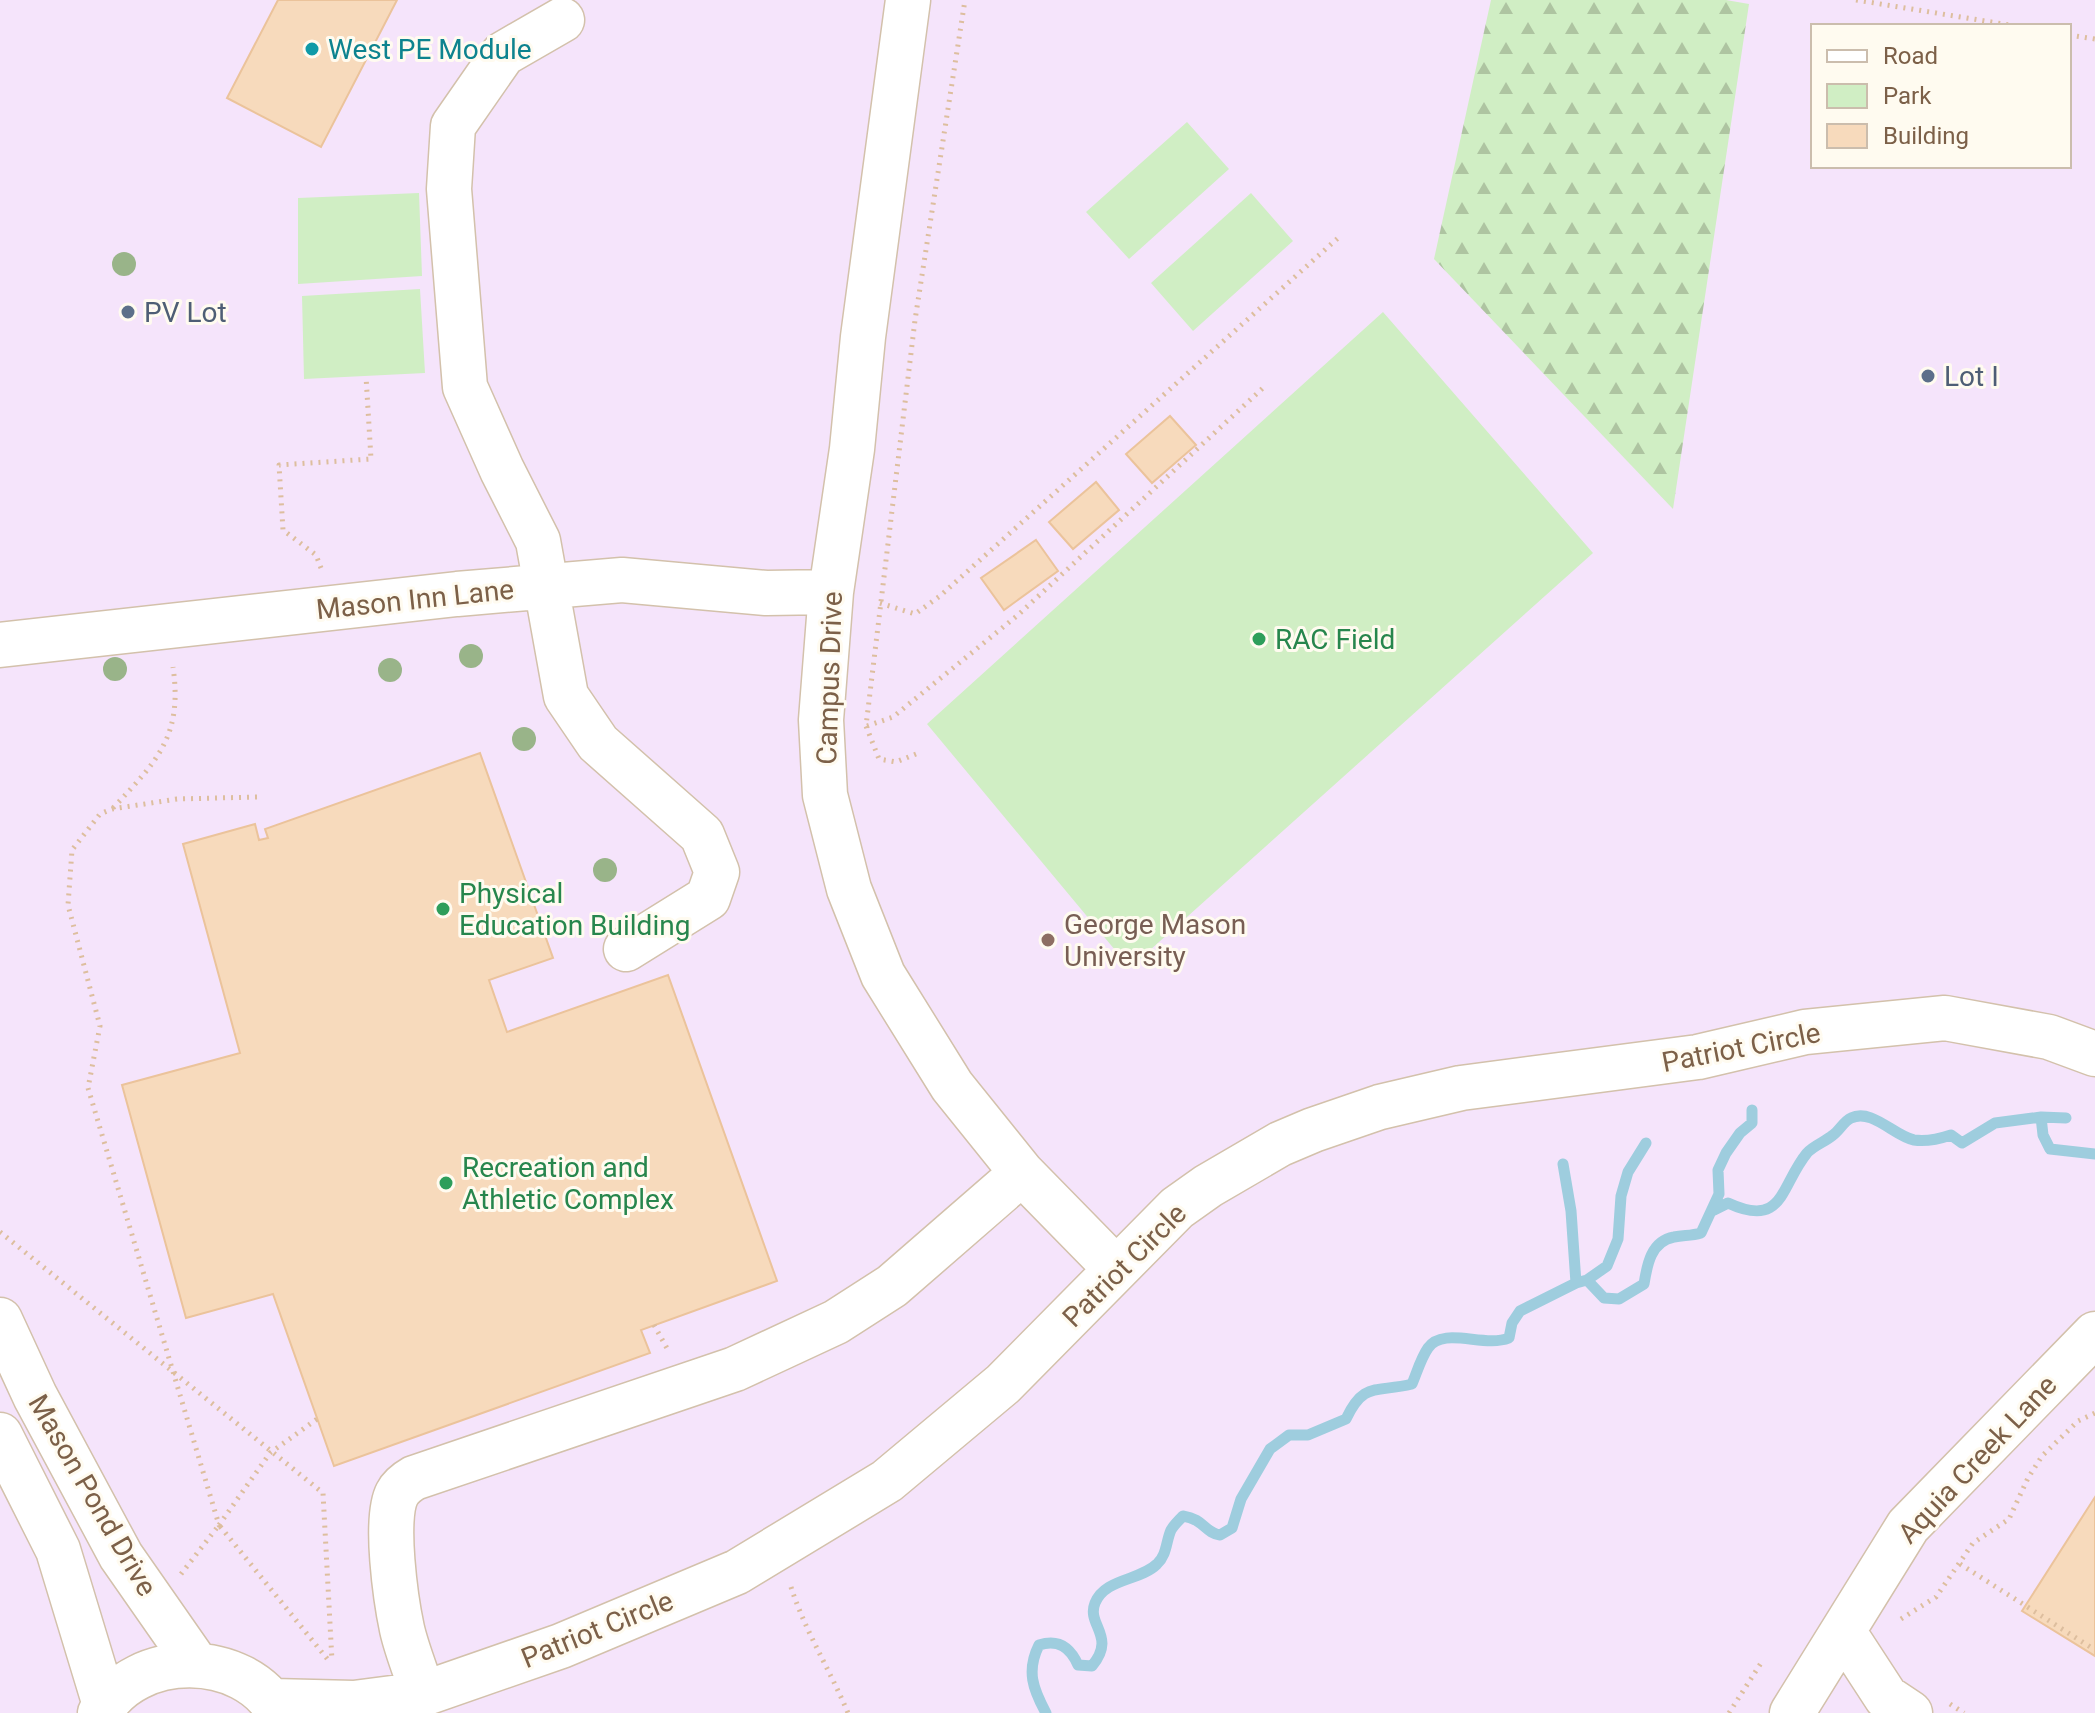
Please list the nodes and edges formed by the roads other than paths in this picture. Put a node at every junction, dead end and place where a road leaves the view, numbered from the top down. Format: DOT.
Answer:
graph roads {
  1 [pos="908,0"];
  2 [pos="562,20"];
  3 [pos="546,585"];
  4 [pos="831,592"];
  5 [pos="0,645"];
  6 [pos="626,949"];
  7 [pos="2095,1054"];
  8 [pos="1022,1173"];
  9 [pos="1116,1269"];
  10 [pos="0,1320"];
  11 [pos="2095,1334"];
  12 [pos="0,1435"];
  13 [pos="1843,1631"];
  14 [pos="197,1665"];
  15 [pos="409,1703"];
  16 [pos="276,1707"];
  17 [pos="102,1709"];
  18 [pos="1792,1713"];
  19 [pos="1910,1713"];
  1 -- 4 [label="street, Campus Drive"];
  2 -- 3 [label="street"];
  3 -- 4 [label="street, Mason Inn Lane"];
  3 -- 5 [label="street, Mason Inn Lane"];
  3 -- 6 [label="street"];
  4 -- 8 [label="street, Campus Drive"];
  7 -- 9 [label="street, Patriot Circle"];
  8 -- 9 [label="street, Campus Drive"];
  8 -- 15 [label="street"];
  9 -- 15 [label="street, Patriot Circle"];
  10 -- 14 [label="street, Mason Pond Drive"];
  11 -- 13 [label="street, Aquia Creek Lane"];
  12 -- 17 [label="street, Mason Pond Drive"];
  13 -- 18 [label="street, Aquia Creek Lane"];
  13 -- 19 [label="street"];
  14 -- 16 [label="street, Patriot Circle"];
  14 -- 17 [label="street, Patriot Circle"];
  15 -- 16 [label="street, Patriot Circle"];
}
